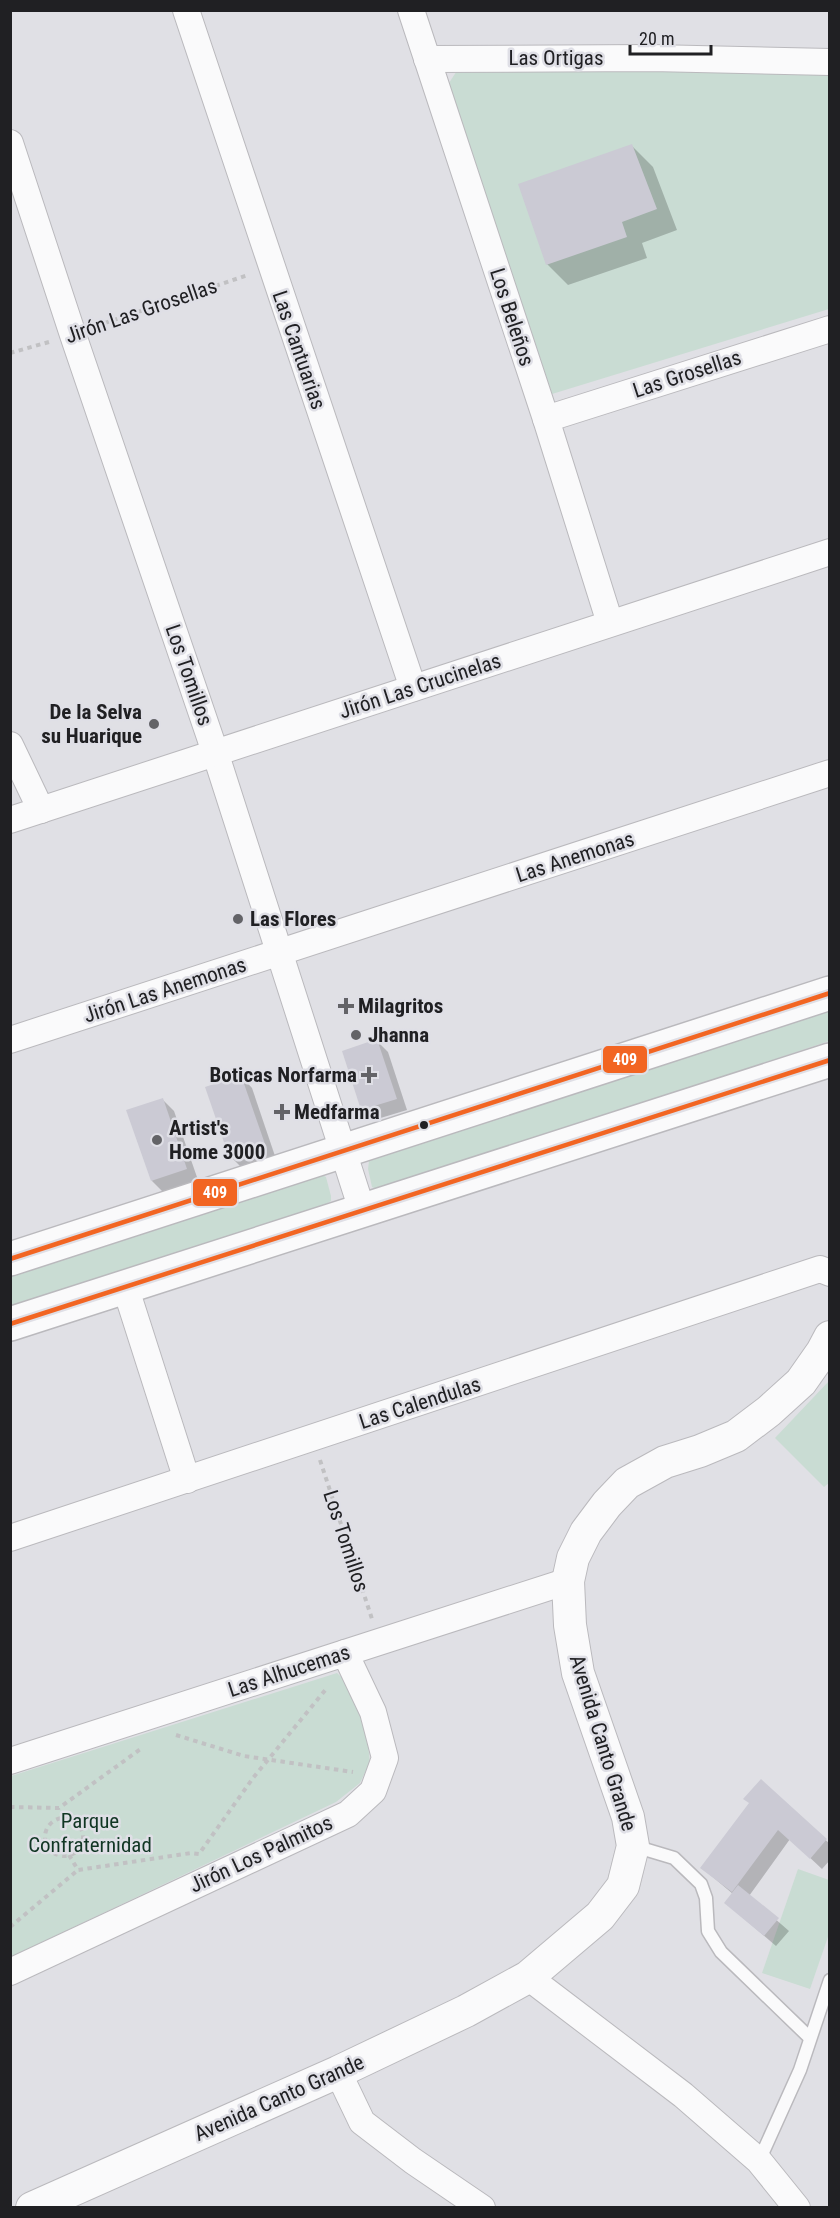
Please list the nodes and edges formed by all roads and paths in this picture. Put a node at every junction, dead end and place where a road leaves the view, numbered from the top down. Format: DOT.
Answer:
graph roads {
  1 [pos="186,10"];
  2 [pos="411,10"];
  3 [pos="427,59"];
  4 [pos="830,62"];
  5 [pos="10,143"];
  6 [pos="271,267"];
  7 [pos="830,329"];
  8 [pos="72,335"];
  9 [pos="10,353"];
  10 [pos="546,419"];
  11 [pos="830,552"];
  12 [pos="610,623"];
  13 [pos="413,688"];
  14 [pos="10,746"];
  15 [pos="215,752"];
  16 [pos="830,774"];
  17 [pos="41,810"];
  18 [pos="10,820"];
  19 [pos="320,940"];
  20 [pos="281,952"];
  21 [pos="830,993"];
  22 [pos="10,1040"];
  23 [pos="830,1060"];
  24 [pos="342,1150"];
  25 [pos="362,1210"];
  26 [pos="10,1259"];
  27 [pos="830,1273"];
  28 [pos="125,1286"];
  29 [pos="10,1324"];
  30 [pos="830,1337"];
  31 [pos="314,1439"];
  32 [pos="187,1480"];
  33 [pos="10,1538"];
  34 [pos="568,1581"];
  35 [pos="380,1642"];
  36 [pos="345,1653"];
  37 [pos="330,1684"];
  38 [pos="165,1731"];
  39 [pos="146,1745"];
  40 [pos="268,1759"];
  41 [pos="10,1761"];
  42 [pos="360,1773"];
  43 [pos="10,1807"];
  44 [pos="58,1808"];
  45 [pos="61,1818"];
  46 [pos="633,1846"];
  47 [pos="69,1855"];
  48 [pos="78,1870"];
  49 [pos="10,1927"];
  50 [pos="10,1971"];
  51 [pos="528,1977"];
  52 [pos="830,1980"];
  53 [pos="810,2038"];
  54 [pos="338,2072"];
  55 [pos="759,2162"];
  56 [pos="32,2208"];
  57 [pos="482,2208"];
  58 [pos="797,2208"];
  1 -- 6 [label="street, Las Cantuarias"];
  2 -- 3 [label="street, Los Beleños"];
  3 -- 4 [label="street, Las Ortigas"];
  3 -- 10 [label="street, Los Beleños"];
  5 -- 8 [label="street, Los Tomillos"];
  6 -- 8 [label="path, Jirón Las Grosellas"];
  6 -- 13 [label="street, Las Cantuarias"];
  7 -- 10 [label="street, Las Grosellas"];
  8 -- 9 [label="path, Jirón Las Grosellas"];
  8 -- 15 [label="street, Los Tomillos"];
  10 -- 12 [label="street, Los Beleños"];
  11 -- 12 [label="street, Jirón Las Crucinelas"];
  12 -- 13 [label="street, Jirón Las Crucinelas"];
  13 -- 15 [label="street, Jirón Las Crucinelas"];
  14 -- 17 [label="street"];
  15 -- 17 [label="street, Jirón Las Crucinelas"];
  15 -- 20 [label="street, Los Tomillos"];
  16 -- 19 [label="street, Las Anemonas"];
  17 -- 18 [label="street, Jirón Las Crucinelas"];
  19 -- 20 [label="street, Jirón Las Anemonas"];
  20 -- 22 [label="street, Jirón Las Anemonas"];
  20 -- 24 [label="street, Los Tomillos"];
  21 -- 24 [label="main road"];
  23 -- 25 [label="main road"];
  24 -- 25 [label="street, Los Tomillos"];
  24 -- 26 [label="main road"];
  25 -- 28 [label="main road"];
  27 -- 31 [label="street, Las Calendulas"];
  28 -- 29 [label="main road"];
  28 -- 32 [label="street"];
  30 -- 34 [label="street, Avenida Canto Grande"];
  31 -- 32 [label="street, Las Calendulas"];
  31 -- 35 [label="path, Los Tomillos"];
  32 -- 33 [label="street, Las Calendulas"];
  34 -- 35 [label="street, Las Alhucemas"];
  34 -- 46 [label="street, Avenida Canto Grande"];
  35 -- 36 [label="street, Las Alhucemas"];
  36 -- 41 [label="street, Las Alhucemas"];
  36 -- 50 [label="street, Jirón Los Palmitos"];
  37 -- 40 [label="path"];
  38 -- 40 [label="path"];
  39 -- 44 [label="path"];
  40 -- 42 [label="path"];
  40 -- 48 [label="path"];
  43 -- 44 [label="path"];
  44 -- 45 [label="path"];
  45 -- 47 [label="path"];
  45 -- 47 [label="path"];
  46 -- 51 [label="street, Avenida Canto Grande"];
  46 -- 53 [label="lane"];
  47 -- 48 [label="path"];
  48 -- 49 [label="path"];
  51 -- 54 [label="street, Avenida Canto Grande"];
  51 -- 55 [label="street"];
  52 -- 53 [label="lane"];
  53 -- 55 [label="lane"];
  54 -- 56 [label="street, Avenida Canto Grande"];
  54 -- 57 [label="street"];
  55 -- 58 [label="street"];
}
